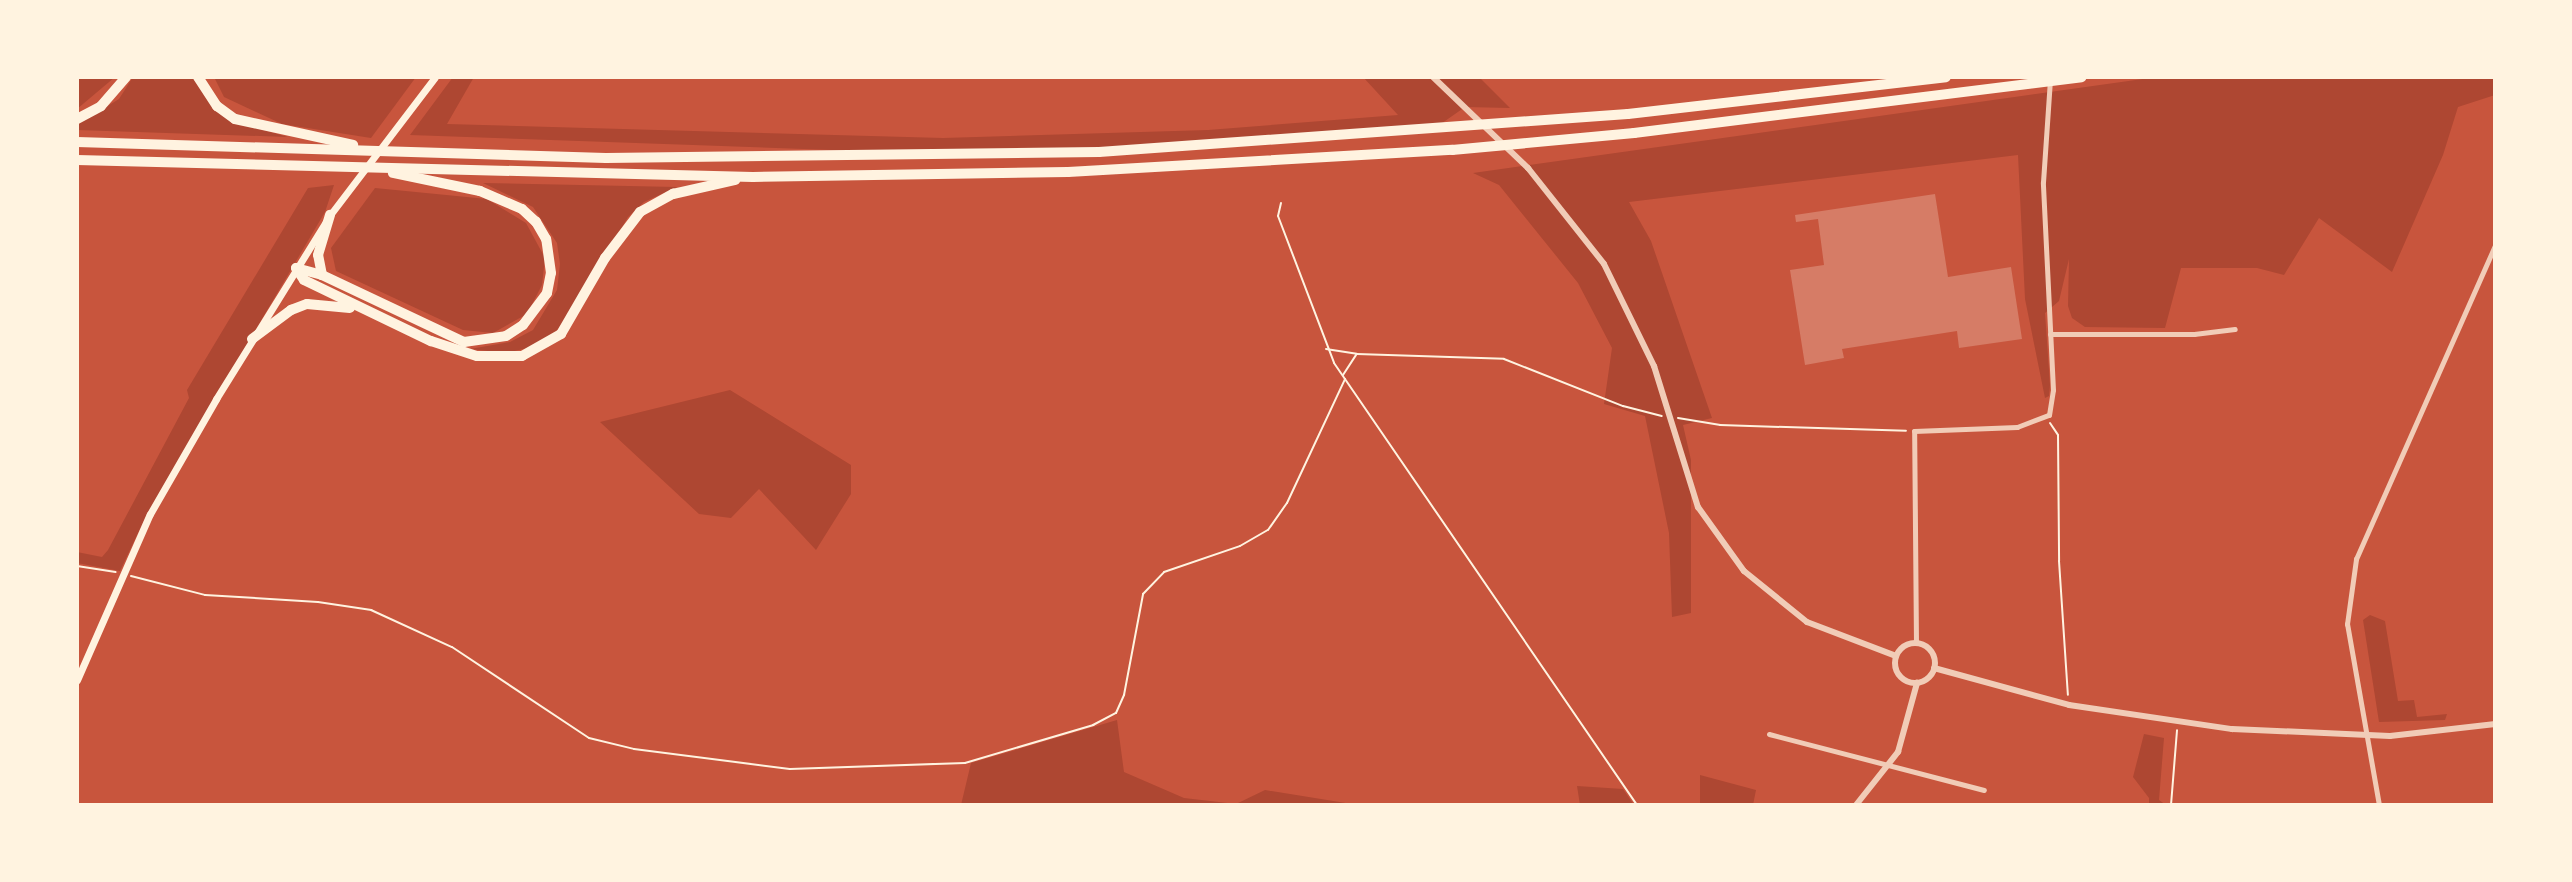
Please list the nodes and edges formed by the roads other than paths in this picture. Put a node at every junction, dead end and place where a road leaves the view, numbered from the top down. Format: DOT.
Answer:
graph roads {
  1 [pos="126,77"];
  2 [pos="198,77"];
  3 [pos="435,77"];
  4 [pos="1433,77"];
  5 [pos="1946,77"];
  6 [pos="2050,77"];
  7 [pos="2082,77"];
  8 [pos="77,119"];
  9 [pos="77,142"];
  10 [pos="360,148"];
  11 [pos="77,160"];
  12 [pos="379,169"];
  13 [pos="753,177"];
  14 [pos="330,215"];
  15 [pos="2495,246"];
  16 [pos="296,268"];
  17 [pos="322,275"];
  18 [pos="365,311"];
  19 [pos="2235,329"];
  20 [pos="2050,334"];
  21 [pos="252,340"];
  22 [pos="1916,643"];
  23 [pos="1896,656"];
  24 [pos="1934,668"];
  25 [pos="77,680"];
  26 [pos="1916,683"];
  27 [pos="2495,724"];
  28 [pos="1769,733"];
  29 [pos="2366,735"];
  30 [pos="1889,766"];
  31 [pos="1984,790"];
  32 [pos="1856,805"];
  33 [pos="2379,805"];
  1 -- 8 [label="highway"];
  2 -- 10 [label="highway"];
  3 -- 14 [label="main road"];
  4 -- 23 [label="street"];
  5 -- 10 [label="highway"];
  6 -- 20 [label="street"];
  7 -- 13 [label="highway"];
  9 -- 10 [label="highway"];
  11 -- 12 [label="highway"];
  12 -- 13 [label="highway"];
  12 -- 17 [label="highway"];
  13 -- 18 [label="highway"];
  14 -- 16 [label="main road"];
  14 -- 17 [label="highway"];
  15 -- 29 [label="street"];
  16 -- 17 [label="highway"];
  16 -- 18 [label="highway"];
  16 -- 21 [label="main road"];
  18 -- 21 [label="highway"];
  19 -- 20 [label="street"];
  20 -- 22 [label="street"];
  21 -- 25 [label="main road"];
  22 -- 23 [label="street"];
  22 -- 24 [label="street"];
  23 -- 26 [label="street"];
  24 -- 26 [label="street"];
  24 -- 29 [label="street"];
  26 -- 30 [label="street"];
  27 -- 29 [label="street"];
  28 -- 30 [label="street"];
  29 -- 33 [label="street"];
  30 -- 31 [label="street"];
  30 -- 32 [label="street"];
}
